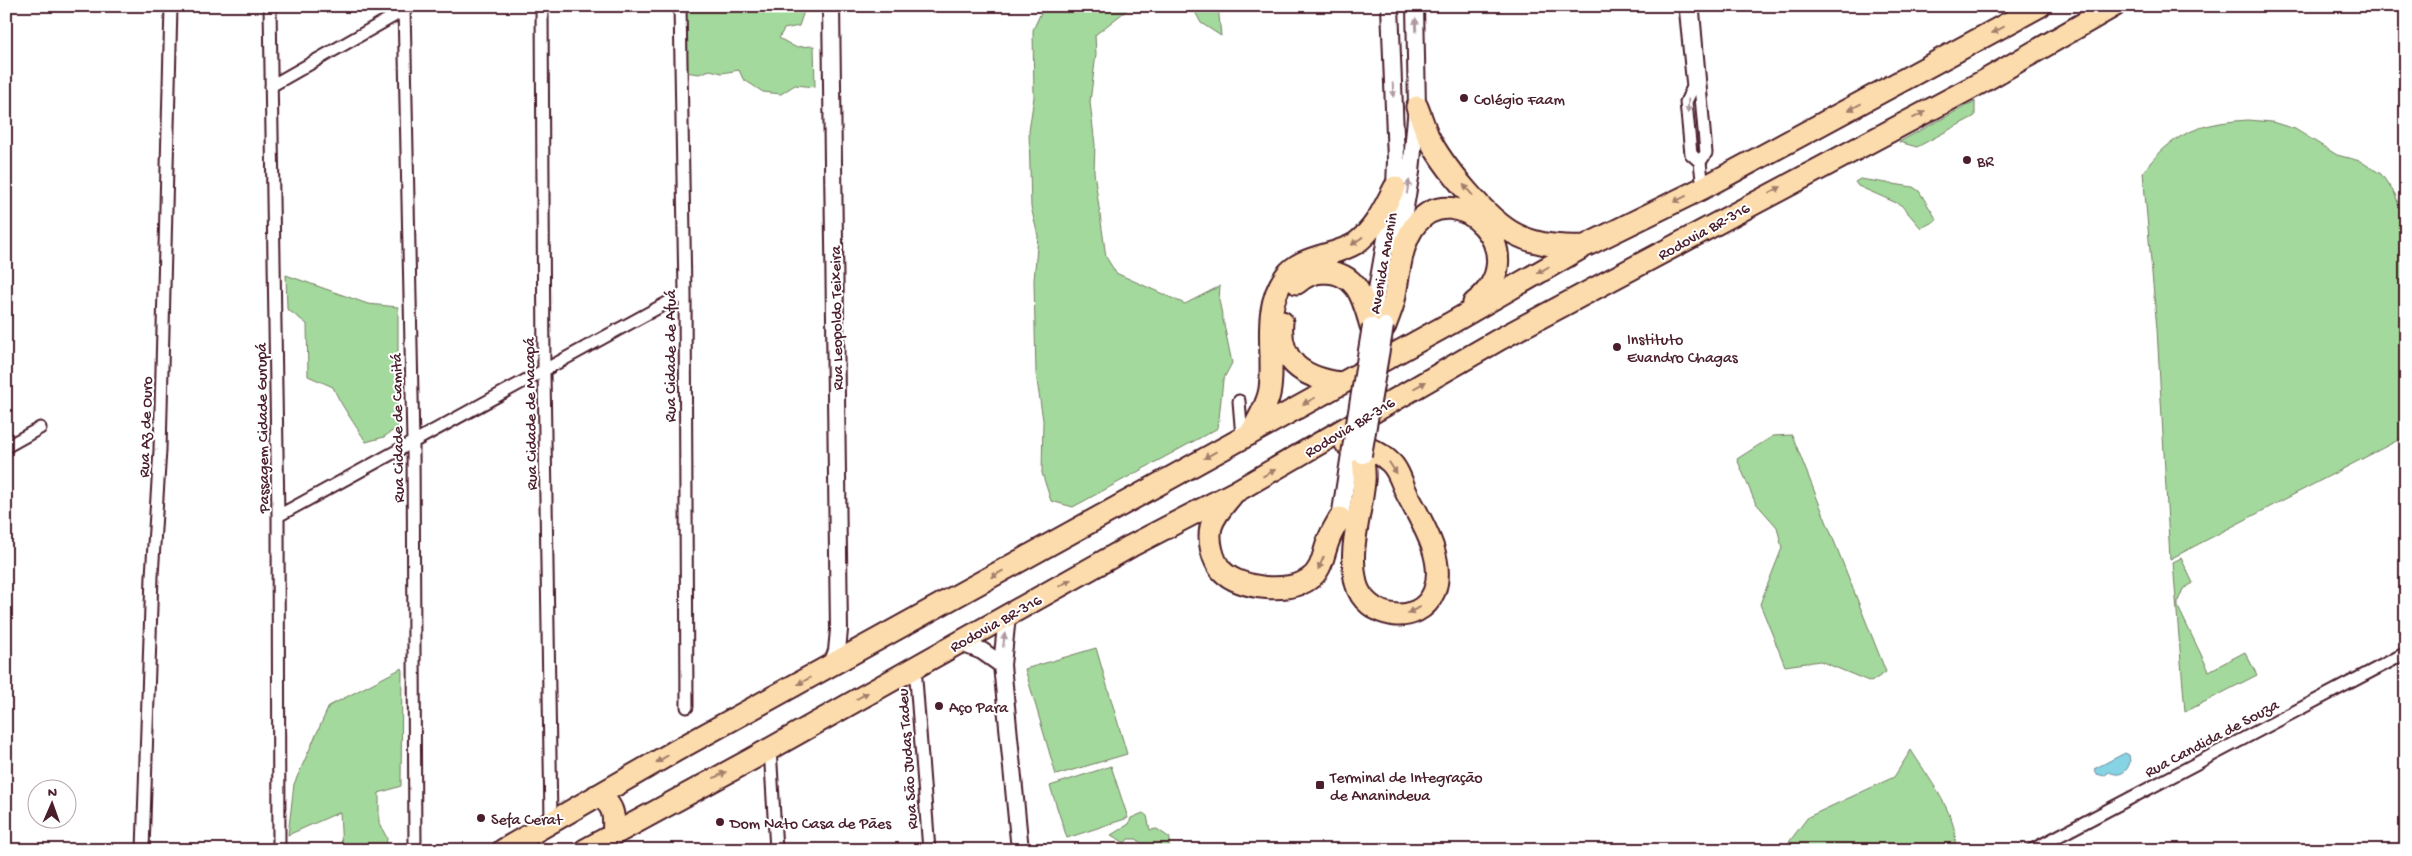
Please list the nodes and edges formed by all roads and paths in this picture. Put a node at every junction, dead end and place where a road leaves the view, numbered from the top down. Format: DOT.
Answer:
graph roads {
  1 [pos="171,6"];
  2 [pos="270,6"];
  3 [pos="542,6"];
  4 [pos="680,6"];
  5 [pos="831,6"];
  6 [pos="1390,6"];
  7 [pos="1415,6"];
  8 [pos="1685,6"];
  9 [pos="1693,6"];
  10 [pos="2040,6"];
  11 [pos="2114,6"];
  12 [pos="407,7"];
  13 [pos="2020,12"];
  14 [pos="271,86"];
  15 [pos="1697,87"];
  16 [pos="1417,107"];
  17 [pos="1705,133"];
  18 [pos="1689,134"];
  19 [pos="1700,162"];
  20 [pos="1395,187"];
  21 [pos="1703,188"];
  22 [pos="1585,246"];
  23 [pos="685,293"];
  24 [pos="1451,323"];
  25 [pos="1378,326"];
  26 [pos="544,372"];
  27 [pos="1341,383"];
  28 [pos="1239,401"];
  29 [pos="40,428"];
  30 [pos="1247,434"];
  31 [pos="412,444"];
  32 [pos="1318,446"];
  33 [pos="6,447"];
  34 [pos="1357,454"];
  35 [pos="1235,492"];
  36 [pos="278,516"];
  37 [pos="1340,518"];
  38 [pos="1008,616"];
  39 [pos="839,630"];
  40 [pos="959,642"];
  41 [pos="862,648"];
  42 [pos="2406,653"];
  43 [pos="1002,665"];
  44 [pos="915,666"];
  45 [pos="831,667"];
  46 [pos="687,707"];
  47 [pos="770,748"];
  48 [pos="619,783"];
  49 [pos="596,796"];
  50 [pos="642,818"];
  51 [pos="551,821"];
  52 [pos="613,834"];
  53 [pos="143,850"];
  54 [pos="279,850"];
  55 [pos="416,850"];
  56 [pos="503,850"];
  57 [pos="586,850"];
  58 [pos="776,850"];
  59 [pos="929,850"];
  60 [pos="1020,850"];
  61 [pos="2032,850"];
  1 -- 53 [label="street, Rua Az de Ouro"];
  2 -- 14 [label="street, Passagem Cidade Gurupá"];
  3 -- 26 [label="street, Rua Cidade de Macapá"];
  4 -- 23 [label="street, Rua Cidade de Afuá"];
  5 -- 39 [label="main road, Rua Leopoldo Teixeira"];
  6 -- 20 [label="main road, Avenida Ananin, one-way"];
  16 -- 7 [label="main road, Avenida Ananin, one-way"];
  8 -- 15 [label="street"];
  9 -- 15 [label="street"];
  10 -- 13 [label="highway"];
  32 -- 11 [label="highway, Rodovia BR-316, one-way"];
  12 -- 14 [label="street"];
  12 -- 31 [label="street, Rua Cidade de Camitá"];
  13 -- 21 [label="highway, one-way"];
  14 -- 36 [label="street, Passagem Cidade Gurupá"];
  15 -- 17 [label="street"];
  15 -- 18 [label="street, one-way"];
  22 -- 16 [label="highway, one-way"];
  25 -- 16 [label="main road, Avenida Ananin, one-way"];
  17 -- 18 [label="street"];
  17 -- 19 [label="street"];
  18 -- 19 [label="street"];
  19 -- 21 [label="street"];
  20 -- 25 [label="main road, Avenida Ananin"];
  20 -- 30 [label="highway, one-way"];
  21 -- 22 [label="highway, one-way"];
  22 -- 24 [label="highway, one-way"];
  23 -- 26 [label="street"];
  23 -- 46 [label="street, Rua Cidade de Afuá"];
  24 -- 25 [label="highway"];
  24 -- 27 [label="highway"];
  25 -- 27 [label="highway"];
  25 -- 34 [label="main road, Avenida Ananin, bridge"];
  26 -- 31 [label="street"];
  26 -- 51 [label="street, Rua Cidade de Macapá"];
  27 -- 30 [label="highway, one-way"];
  28 -- 30 [label="street"];
  29 -- 33 [label="street"];
  30 -- 41 [label="highway, one-way"];
  31 -- 36 [label="street"];
  31 -- 55 [label="street, Rua Cidade de Camitá"];
  32 -- 34 [label="highway, one-way"];
  35 -- 32 [label="highway, Rodovia BR-316, one-way"];
  34 -- 37 [label="main road, Avenida Ananin"];
  37 -- 35 [label="highway, one-way"];
  38 -- 35 [label="highway, Rodovia BR-316, one-way"];
  36 -- 54 [label="street, Passagem Cidade Gurupá"];
  38 -- 40 [label="highway, Rodovia BR-316"];
  43 -- 38 [label="main road, one-way"];
  39 -- 41 [label="main road"];
  39 -- 45 [label="main road, Rua Leopoldo Teixeira"];
  40 -- 43 [label="main road"];
  40 -- 44 [label="highway, Rodovia BR-316"];
  41 -- 45 [label="highway"];
  42 -- 61 [label="street, Rua Candida de Souza"];
  43 -- 60 [label="main road"];
  47 -- 44 [label="highway, Rodovia BR-316, one-way"];
  44 -- 59 [label="street, Rua São Judas Tadeu"];
  45 -- 48 [label="highway, one-way"];
  50 -- 47 [label="highway, Rodovia BR-316, one-way"];
  47 -- 58 [label="street"];
  48 -- 49 [label="highway"];
  48 -- 50 [label="highway"];
  49 -- 51 [label="highway"];
  49 -- 52 [label="highway"];
  50 -- 52 [label="highway, Rodovia BR-316"];
  51 -- 56 [label="highway"];
  52 -- 57 [label="highway, Rodovia BR-316"];
}
